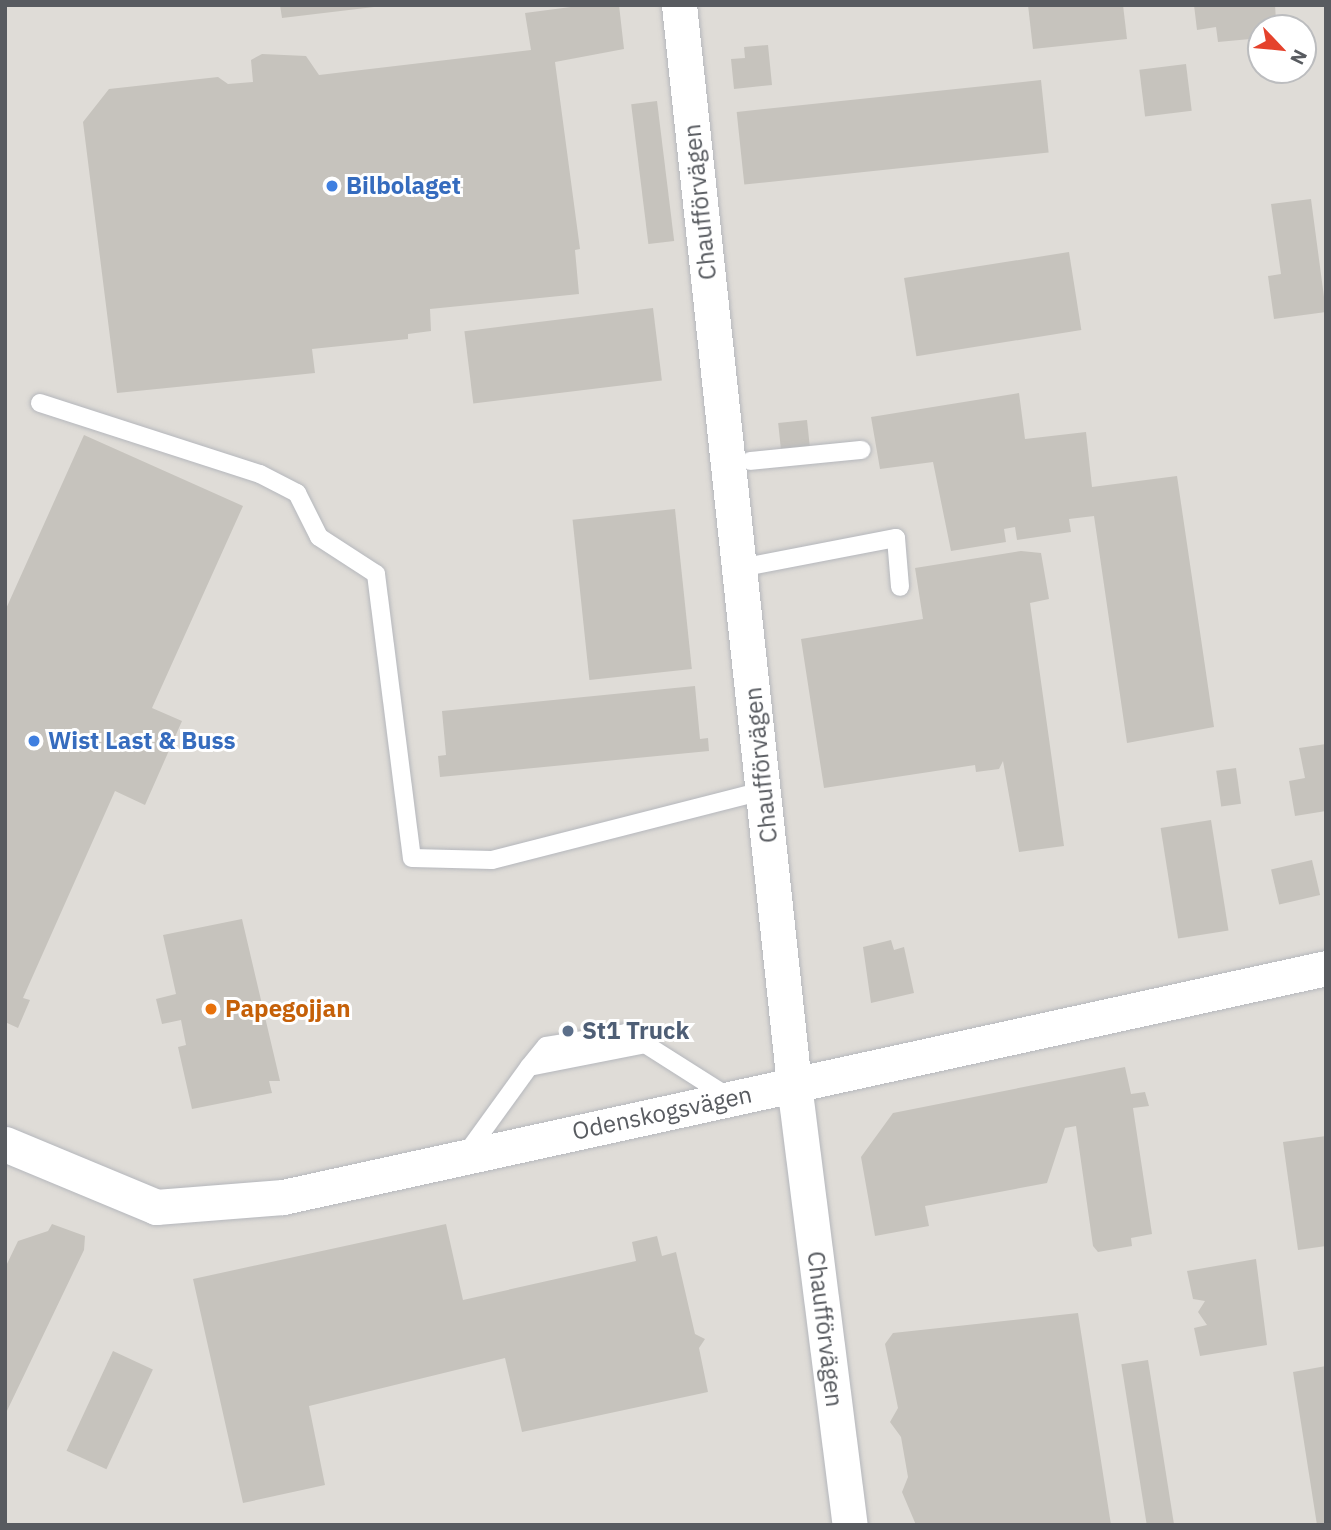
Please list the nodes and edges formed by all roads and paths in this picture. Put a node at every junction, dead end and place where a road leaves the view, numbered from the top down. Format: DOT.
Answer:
graph roads {
  1 [pos="679,5"];
  2 [pos="40,403"];
  3 [pos="861,450"];
  4 [pos="750,461"];
  5 [pos="740,568"];
  6 [pos="900,587"];
  7 [pos="763,791"];
  8 [pos="1326,968"];
  9 [pos="794,1084"];
  10 [pos="730,1098"];
  11 [pos="5,1144"];
  12 [pos="464,1157"];
  13 [pos="850,1525"];
  1 -- 5 [label="street, Chaufförvägen"];
  2 -- 7 [label="lane"];
  3 -- 4 [label="lane"];
  5 -- 6 [label="lane"];
  5 -- 7 [label="street, Chaufförvägen"];
  7 -- 9 [label="street, Chaufförvägen"];
  8 -- 9 [label="street, Odenskogsvägen"];
  9 -- 10 [label="street, Odenskogsvägen"];
  9 -- 13 [label="street, Chaufförvägen"];
  10 -- 12 [label="street, Odenskogsvägen"];
  10 -- 12 [label="lane"];
  11 -- 12 [label="street, Odenskogsvägen"];
}
